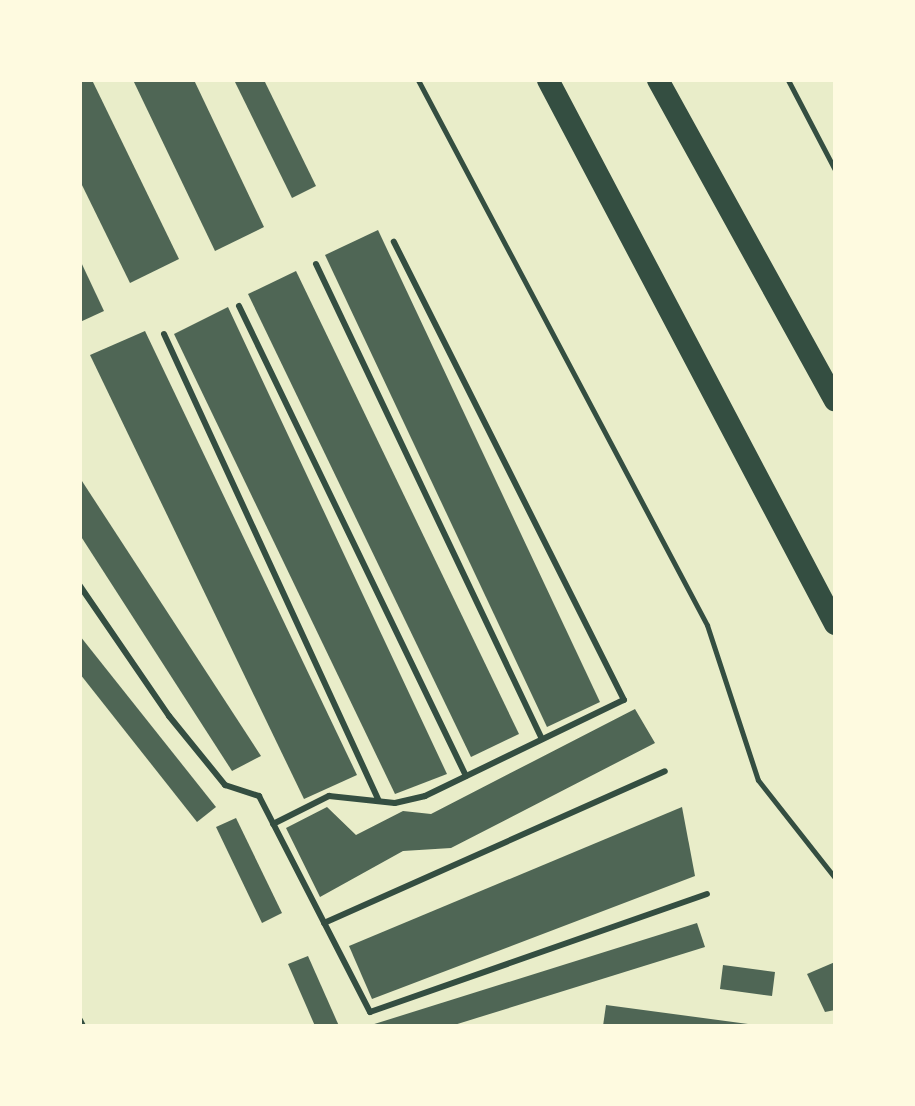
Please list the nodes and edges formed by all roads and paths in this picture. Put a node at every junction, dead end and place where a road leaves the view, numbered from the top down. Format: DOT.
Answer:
graph roads {
  1 [pos="418,80"];
  2 [pos="548,80"];
  3 [pos="658,80"];
  4 [pos="788,80"];
  5 [pos="835,170"];
  6 [pos="394,242"];
  7 [pos="316,264"];
  8 [pos="239,306"];
  9 [pos="164,334"];
  10 [pos="835,400"];
  11 [pos="80,586"];
  12 [pos="835,624"];
  13 [pos="542,739"];
  14 [pos="665,771"];
  15 [pos="466,776"];
  16 [pos="379,801"];
  17 [pos="273,824"];
  18 [pos="835,878"];
  19 [pos="707,894"];
  20 [pos="324,923"];
  21 [pos="80,1020"];
  22 [pos="83,1026"];
  1 -- 18 [label="path"];
  2 -- 12 [label="highway"];
  3 -- 10 [label="highway"];
  4 -- 5 [label="path"];
  6 -- 13 [label="lane"];
  7 -- 13 [label="lane"];
  8 -- 15 [label="lane"];
  9 -- 16 [label="lane"];
  11 -- 17 [label="lane"];
  13 -- 15 [label="lane"];
  14 -- 20 [label="lane"];
  15 -- 16 [label="lane"];
  16 -- 17 [label="lane"];
  17 -- 20 [label="lane"];
  19 -- 20 [label="lane"];
  21 -- 22 [label="lane"];
}
